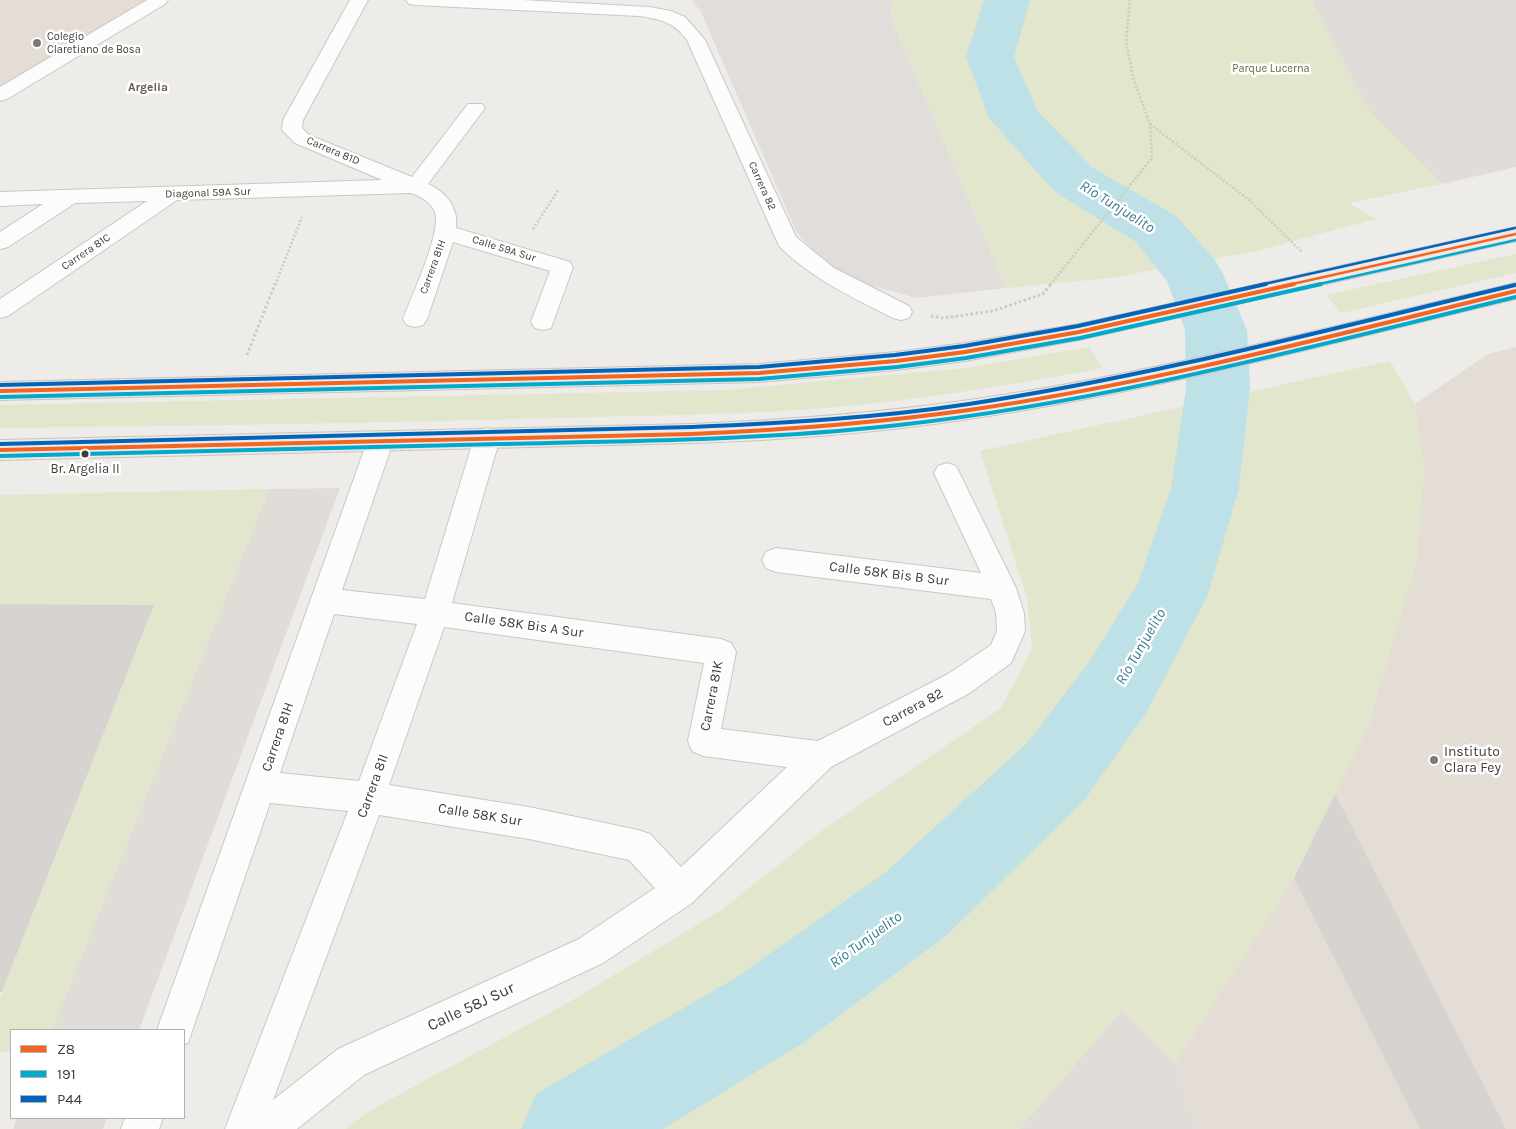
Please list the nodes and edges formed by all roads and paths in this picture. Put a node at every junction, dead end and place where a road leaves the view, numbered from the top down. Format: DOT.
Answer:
graph roads {
  1 [pos="159,0"];
  2 [pos="359,0"];
  3 [pos="415,0"];
  4 [pos="1130,0"];
  5 [pos="0,95"];
  6 [pos="475,108"];
  7 [pos="1150,124"];
  8 [pos="313,189"];
  9 [pos="422,189"];
  10 [pos="560,189"];
  11 [pos="172,194"];
  12 [pos="70,197"];
  13 [pos="0,199"];
  14 [pos="446,232"];
  15 [pos="1516,234"];
  16 [pos="0,242"];
  17 [pos="1302,252"];
  18 [pos="517,253"];
  19 [pos="1516,291"];
  20 [pos="0,310"];
  21 [pos="901,312"];
  22 [pos="415,319"];
  23 [pos="543,322"];
  24 [pos="232,387"];
  25 [pos="0,391"];
  26 [pos="487,438"];
  27 [pos="380,442"];
  28 [pos="0,450"];
  29 [pos="947,473"];
  30 [pos="776,560"];
  31 [pos="1002,588"];
  32 [pos="326,601"];
  33 [pos="435,613"];
  34 [pos="721,652"];
  35 [pos="820,756"];
  36 [pos="261,787"];
  37 [pos="369,798"];
  38 [pos="680,890"];
  39 [pos="175,1029"];
  40 [pos="244,1129"];
  41 [pos="267,1129"];
  1 -- 5 [label="street"];
  2 -- 9 [label="street, Carrera 81D"];
  3 -- 21 [label="street, Carrera 82"];
  4 -- 7 [label="path"];
  6 -- 9 [label="street"];
  7 -- 17 [label="path"];
  7 -- 21 [label="path"];
  8 -- 9 [label="street, Diagonal 59A Sur"];
  8 -- 11 [label="street, Diagonal 59A Sur"];
  8 -- 24 [label="path"];
  9 -- 14 [label="street, Carrera 81H"];
  10 -- 18 [label="path"];
  11 -- 12 [label="street, Diagonal 59A Sur"];
  11 -- 20 [label="street, Carrera 81C"];
  12 -- 13 [label="street, Diagonal 59A Sur"];
  12 -- 16 [label="street"];
  14 -- 18 [label="street, Calle 59A Sur"];
  14 -- 22 [label="street, Carrera 81H"];
  15 -- 24 [label="main road"];
  18 -- 23 [label="street, Calle 59A Sur"];
  19 -- 26 [label="main road"];
  24 -- 25 [label="main road"];
  26 -- 27 [label="main road"];
  26 -- 33 [label="street, Carrera 81I"];
  27 -- 28 [label="main road"];
  27 -- 32 [label="street, Carrera 81H"];
  29 -- 31 [label="street, Carrera 82"];
  30 -- 31 [label="street, Calle 58K Bis B Sur"];
  31 -- 35 [label="street, Carrera 82"];
  32 -- 33 [label="street, Calle 58K Bis A Sur"];
  32 -- 36 [label="street, Carrera 81H"];
  33 -- 34 [label="street, Calle 58K Bis A Sur"];
  33 -- 37 [label="street, Carrera 81I"];
  34 -- 35 [label="street, Carrera 81K"];
  35 -- 38 [label="street, Carrera 82"];
  36 -- 37 [label="street, Calle 58K Sur"];
  36 -- 39 [label="street, Carrera 81H"];
  37 -- 38 [label="street, Calle 58K Sur"];
  37 -- 40 [label="street, Carrera 81I"];
  38 -- 41 [label="street, Calle 58J Sur"];
}
